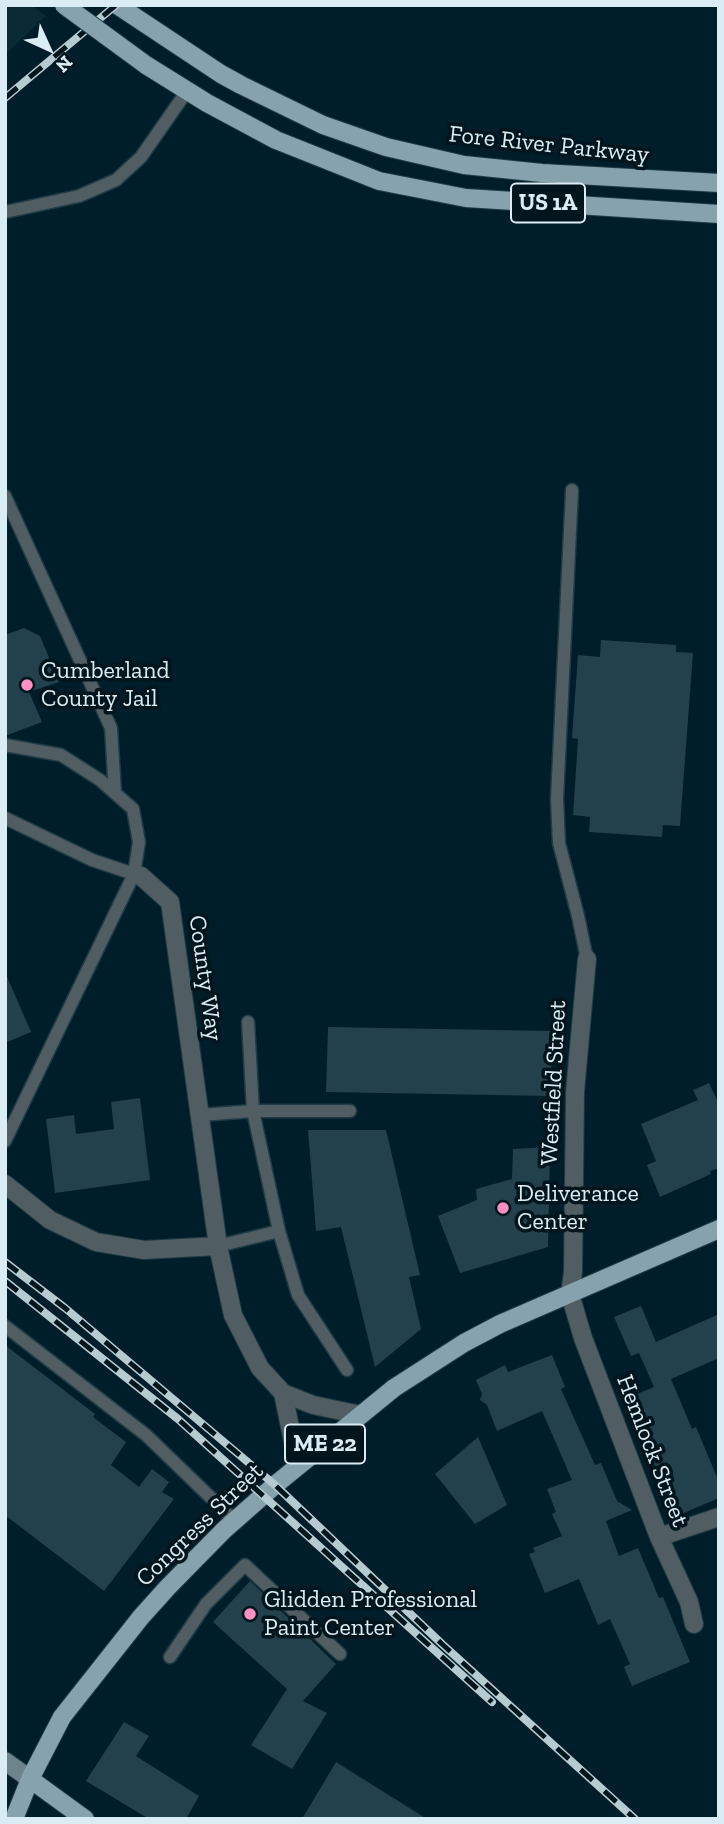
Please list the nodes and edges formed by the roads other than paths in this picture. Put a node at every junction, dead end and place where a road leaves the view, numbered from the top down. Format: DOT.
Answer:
graph roads {
  1 [pos="64,5"];
  2 [pos="117,5"];
  3 [pos="187,91"];
  4 [pos="719,183"];
  5 [pos="5,212"];
  6 [pos="719,214"];
  7 [pos="572,491"];
  8 [pos="5,496"];
  9 [pos="5,745"];
  10 [pos="115,793"];
  11 [pos="5,818"];
  12 [pos="135,874"];
  13 [pos="587,959"];
  14 [pos="248,1022"];
  15 [pos="253,1111"];
  16 [pos="351,1111"];
  17 [pos="200,1115"];
  18 [pos="5,1141"];
  19 [pos="5,1184"];
  20 [pos="719,1228"];
  21 [pos="279,1231"];
  22 [pos="218,1246"];
  23 [pos="570,1294"];
  24 [pos="5,1326"];
  25 [pos="347,1370"];
  26 [pos="283,1392"];
  27 [pos="361,1415"];
  28 [pos="298,1466"];
  29 [pos="719,1517"];
  30 [pos="235,1521"];
  31 [pos="659,1537"];
  32 [pos="694,1623"];
  33 [pos="340,1654"];
  34 [pos="170,1657"];
  35 [pos="5,1761"];
  36 [pos="30,1779"];
  37 [pos="14,1819"];
  38 [pos="85,1819"];
  1 -- 3 [label="main road, US 1A, bridge"];
  2 -- 4 [label="main road, Fore River Parkway / US 1A"];
  3 -- 5 [label="lane"];
  3 -- 6 [label="main road, US 1A"];
  7 -- 13 [label="lane"];
  8 -- 10 [label="lane"];
  9 -- 10 [label="lane"];
  10 -- 12 [label="lane"];
  11 -- 12 [label="lane, County Way"];
  12 -- 17 [label="street, County Way"];
  12 -- 18 [label="lane"];
  13 -- 23 [label="street, Westfield Street"];
  14 -- 15 [label="lane"];
  15 -- 16 [label="lane"];
  15 -- 17 [label="lane"];
  15 -- 21 [label="lane"];
  17 -- 22 [label="street, County Way"];
  19 -- 22 [label="street"];
  20 -- 23 [label="main road, Congress Street / ME 22"];
  21 -- 22 [label="lane"];
  21 -- 25 [label="lane"];
  22 -- 26 [label="street, County Way"];
  23 -- 27 [label="main road, Congress Street / ME 22"];
  23 -- 31 [label="street, Hemlock Street"];
  24 -- 30 [label="lane"];
  26 -- 27 [label="street, County Way"];
  26 -- 28 [label="street"];
  27 -- 28 [label="main road, Congress Street / ME 22"];
  28 -- 30 [label="main road, Congress Street / ME 22"];
  29 -- 31 [label="street"];
  30 -- 36 [label="main road, Congress Street / ME 22"];
  31 -- 32 [label="street, Hemlock Street"];
  33 -- 34 [label="lane"];
  35 -- 36 [label="main road"];
  36 -- 37 [label="main road, Congress Street"];
  36 -- 38 [label="main road"];
}
